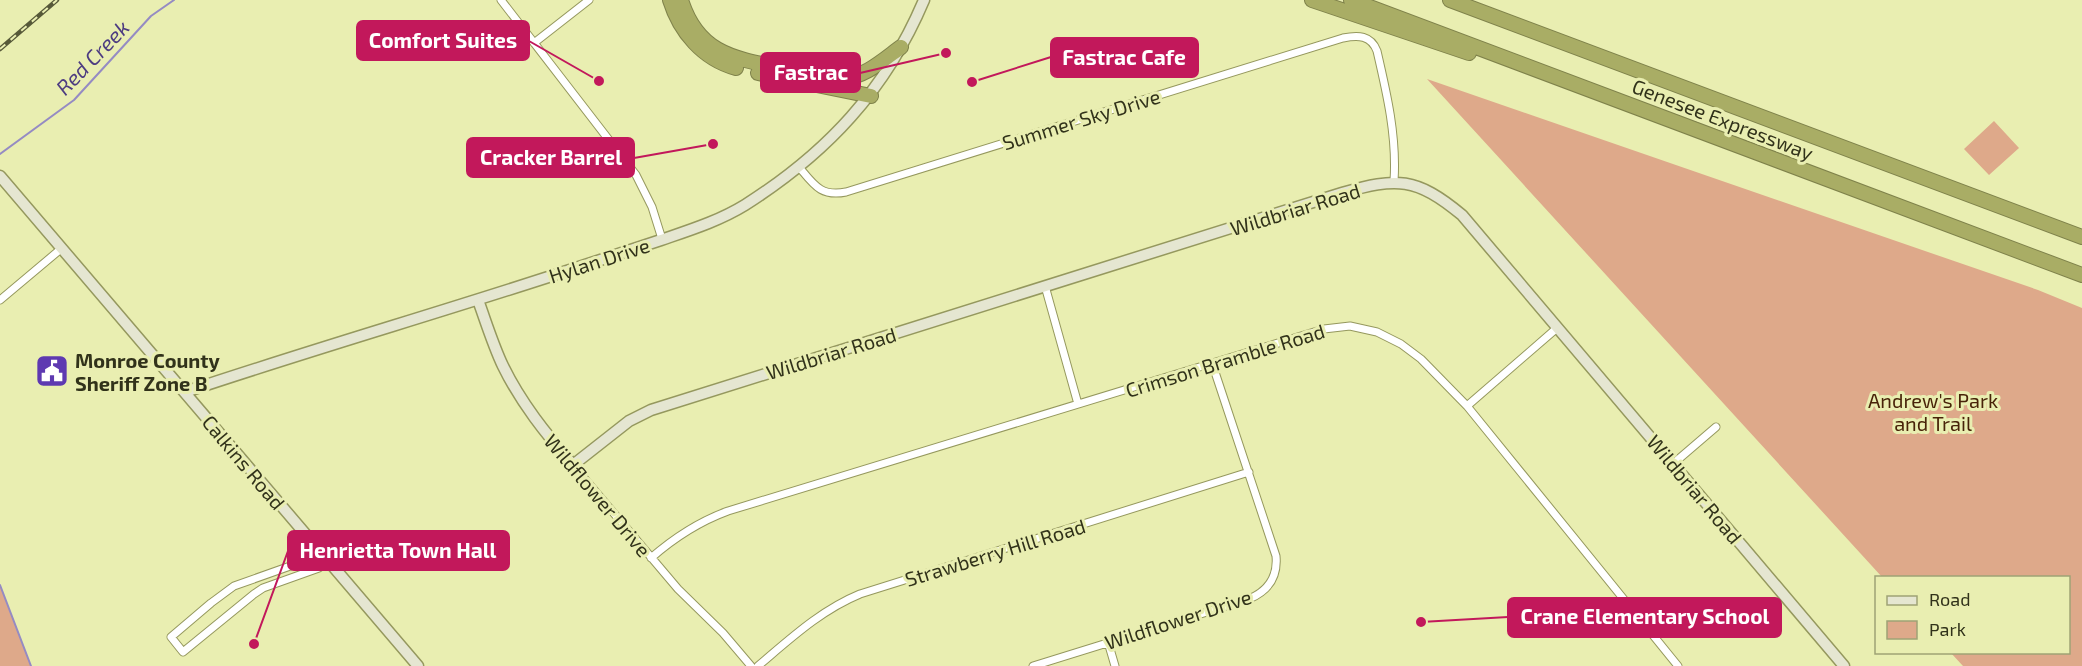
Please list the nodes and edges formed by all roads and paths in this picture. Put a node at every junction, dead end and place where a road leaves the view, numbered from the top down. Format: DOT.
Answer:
graph roads {
  1 [pos="501,0"];
  2 [pos="589,0"];
  3 [pos="670,0"];
  4 [pos="681,0"];
  5 [pos="924,0"];
  6 [pos="1312,0"];
  7 [pos="1351,0"];
  8 [pos="1450,0"];
  9 [pos="534,43"];
  10 [pos="901,47"];
  11 [pos="870,96"];
  12 [pos="1605,96"];
  13 [pos="799,167"];
  14 [pos="0,177"];
  15 [pos="1394,181"];
  16 [pos="2082,237"];
  17 [pos="662,239"];
  18 [pos="62,248"];
  19 [pos="2082,275"];
  20 [pos="1045,286"];
  21 [pos="0,300"];
  22 [pos="478,300"];
  23 [pos="1557,328"];
  24 [pos="1212,363"];
  25 [pos="185,392"];
  26 [pos="1078,404"];
  27 [pos="1467,406"];
  28 [pos="1716,427"];
  29 [pos="1674,464"];
  30 [pos="573,465"];
  31 [pos="1249,472"];
  32 [pos="651,558"];
  33 [pos="322,559"];
  34 [pos="1108,642"];
  35 [pos="418,666"];
  36 [pos="751,666"];
  37 [pos="758,666"];
  38 [pos="1033,666"];
  39 [pos="1115,666"];
  40 [pos="1678,666"];
  41 [pos="1844,666"];
  1 -- 9 [label="street"];
  2 -- 9 [label="street"];
  3 -- 11 [label="highway"];
  4 -- 10 [label="highway"];
  5 -- 10 [label="street, Hylan Drive"];
  6 -- 12 [label="highway"];
  7 -- 12 [label="highway, Genesee Expressway"];
  8 -- 16 [label="highway, Genesee Expressway"];
  9 -- 17 [label="street"];
  10 -- 11 [label="street, Hylan Drive"];
  11 -- 13 [label="street, Hylan Drive"];
  12 -- 19 [label="highway, Genesee Expressway"];
  13 -- 15 [label="street, Summer Sky Drive"];
  13 -- 17 [label="street, Hylan Drive"];
  14 -- 18 [label="street, Calkins Road"];
  15 -- 20 [label="street, Wildbriar Road"];
  15 -- 23 [label="street, Wildbriar Road"];
  17 -- 22 [label="street, Hylan Drive"];
  18 -- 21 [label="street"];
  18 -- 25 [label="street, Calkins Road"];
  20 -- 26 [label="street"];
  20 -- 30 [label="street, Wildbriar Road"];
  22 -- 25 [label="street, Hylan Drive"];
  22 -- 30 [label="street, Wildflower Drive"];
  23 -- 27 [label="street"];
  23 -- 29 [label="street, Wildbriar Road"];
  24 -- 26 [label="street, Crimson Bramble Road"];
  24 -- 27 [label="street, Crimson Bramble Road"];
  24 -- 31 [label="street, Wildflower Drive"];
  25 -- 33 [label="street, Calkins Road"];
  26 -- 32 [label="street, Crimson Bramble Road"];
  27 -- 40 [label="street, Crimson Bramble Road"];
  28 -- 29 [label="street"];
  29 -- 41 [label="street, Wildbriar Road"];
  30 -- 32 [label="street, Wildflower Drive"];
  31 -- 34 [label="street, Wildflower Drive"];
  31 -- 37 [label="street, Strawberry Hill Road"];
  32 -- 36 [label="street, Wildflower Drive"];
  33 -- 33 [label="street"];
  33 -- 35 [label="street, Calkins Road"];
  34 -- 38 [label="street, Wildflower Drive"];
  34 -- 39 [label="street"];
}
